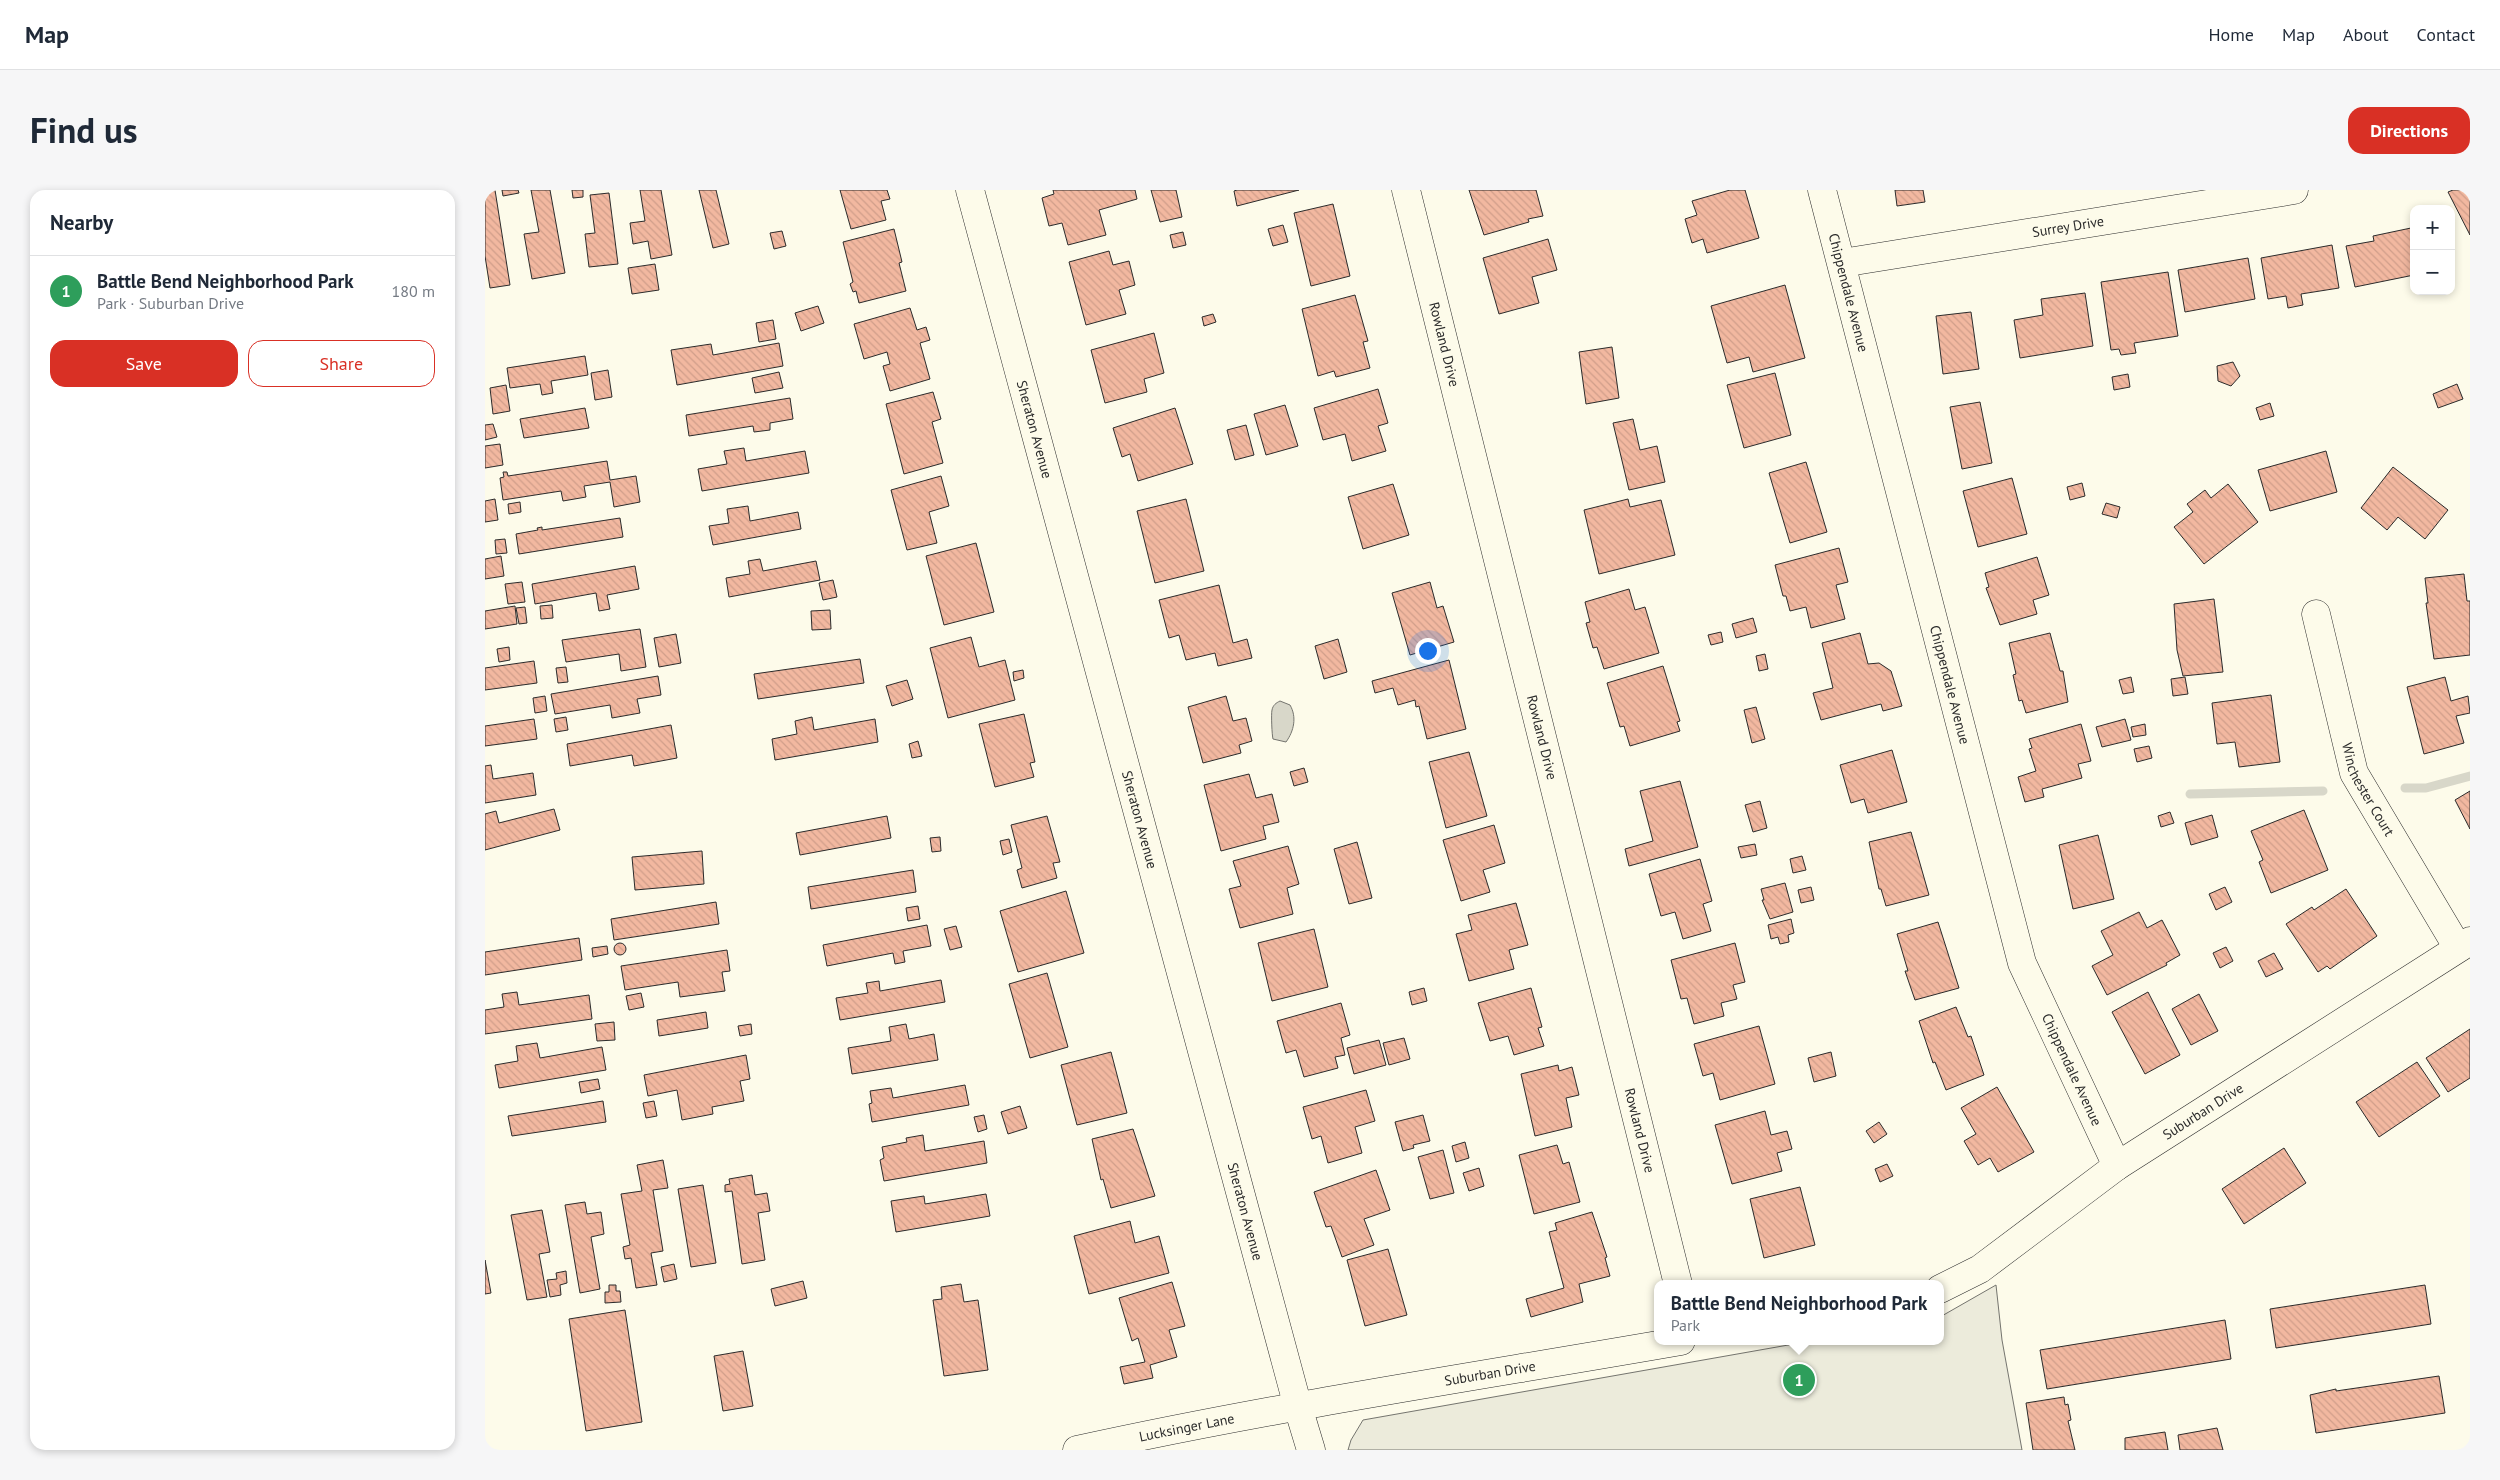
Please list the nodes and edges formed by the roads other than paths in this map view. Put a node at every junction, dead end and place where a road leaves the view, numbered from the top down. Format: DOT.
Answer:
graph roads {
  1 [pos="970,190"];
  2 [pos="1406,190"];
  3 [pos="1822,190"];
  4 [pos="2295,190"];
  5 [pos="1842,263"];
  6 [pos="2316,614"];
  7 [pos="2464,945"];
  8 [pos="2117,1166"];
  9 [pos="1677,1280"];
  10 [pos="1944,1287"];
  11 [pos="1658,1345"];
  12 [pos="1298,1407"];
  13 [pos="1077,1450"];
  14 [pos="1311,1450"];
  1 -- 12 [label="street, Sheraton Avenue"];
  2 -- 9 [label="street, Rowland Drive"];
  3 -- 5 [label="street, Chippendale Avenue"];
  4 -- 5 [label="street, Surrey Drive"];
  5 -- 8 [label="street, Chippendale Avenue"];
  6 -- 7 [label="street, Winchester Court"];
  7 -- 8 [label="street, Suburban Drive"];
  8 -- 10 [label="street, Suburban Drive"];
  11 -- 12 [label="street, Suburban Drive"];
  12 -- 13 [label="street, Lucksinger Lane"];
  12 -- 14 [label="street, Sheraton Avenue"];
}
